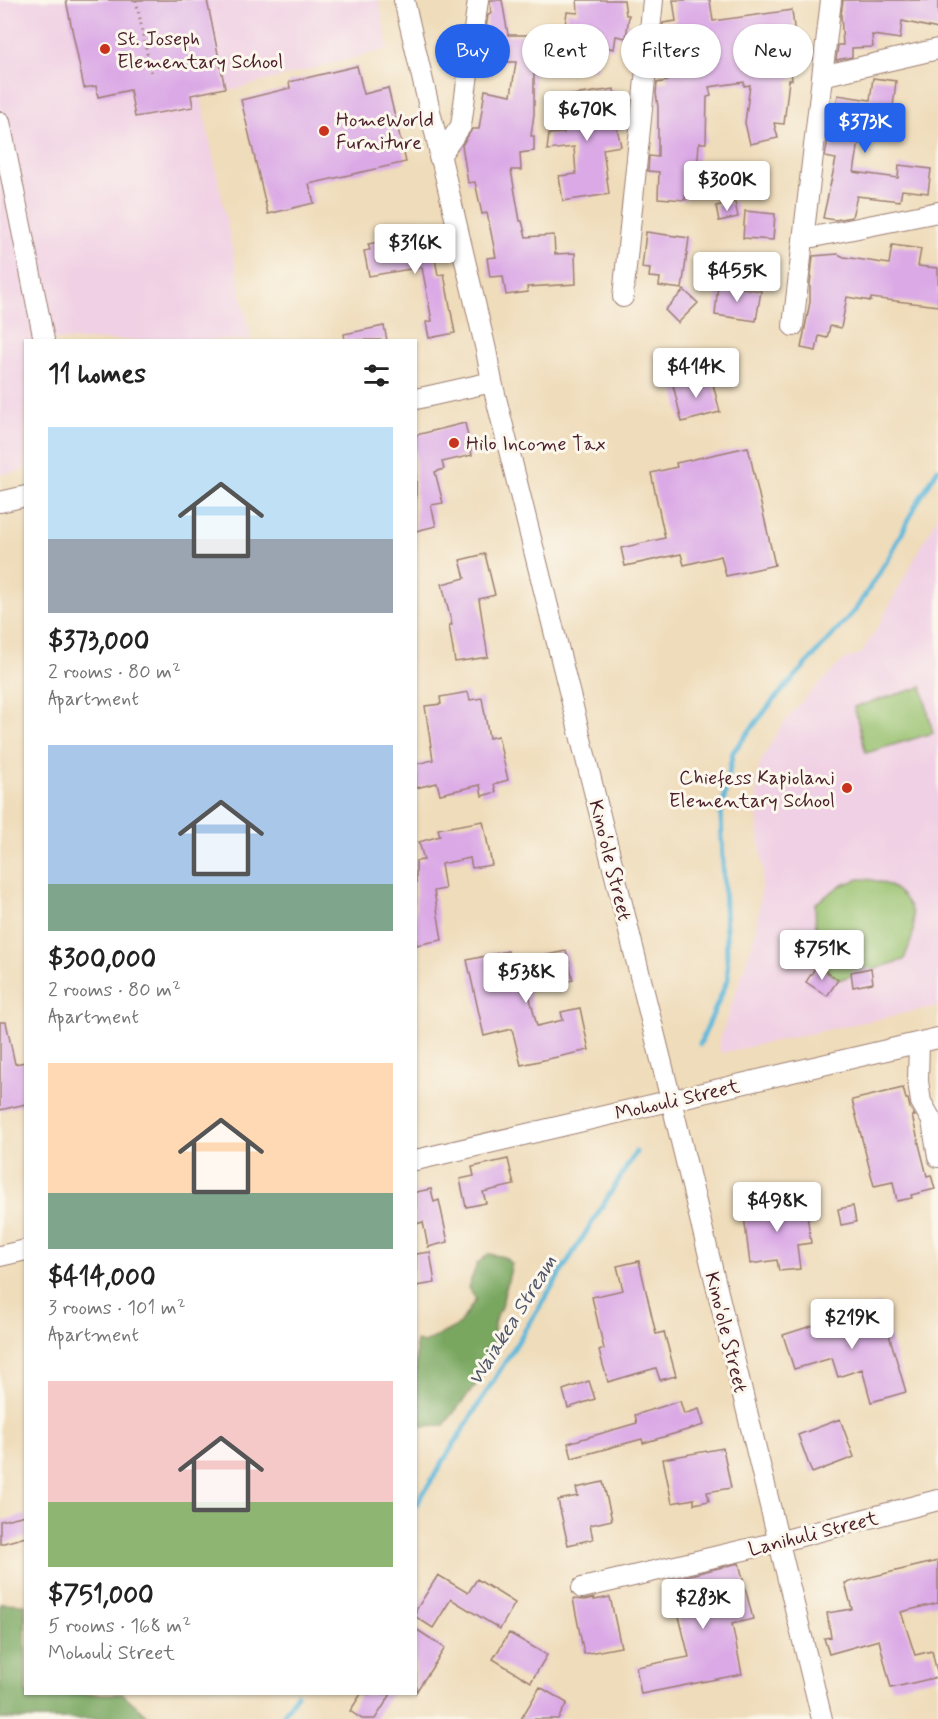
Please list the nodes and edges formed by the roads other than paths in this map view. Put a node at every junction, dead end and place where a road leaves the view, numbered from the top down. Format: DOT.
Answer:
graph roads {
  1 [pos="404,0"];
  2 [pos="478,0"];
  3 [pos="653,0"];
  4 [pos="831,0"];
  5 [pos="938,49"];
  6 [pos="822,76"];
  7 [pos="0,122"];
  8 [pos="439,157"];
  9 [pos="938,212"];
  10 [pos="803,239"];
  11 [pos="623,297"];
  12 [pos="793,326"];
  13 [pos="44,339"];
  14 [pos="492,382"];
  15 [pos="417,399"];
  16 [pos="24,496"];
  17 [pos="0,502"];
  18 [pos="928,1041"];
  19 [pos="671,1101"];
  20 [pos="938,1157"];
  21 [pos="417,1160"];
  22 [pos="24,1250"];
  23 [pos="0,1256"];
  24 [pos="938,1500"];
  25 [pos="778,1542"];
  26 [pos="582,1588"];
  27 [pos="822,1719"];
  1 -- 8 [label="street, Kinoʻole Street"];
  2 -- 8 [label="street"];
  3 -- 11 [label="street"];
  4 -- 6 [label="street"];
  5 -- 6 [label="street"];
  6 -- 10 [label="street"];
  7 -- 13 [label="street"];
  8 -- 14 [label="street, Kinoʻole Street"];
  9 -- 10 [label="street"];
  10 -- 12 [label="street"];
  14 -- 15 [label="street"];
  14 -- 19 [label="street, Kinoʻole Street"];
  16 -- 17 [label="street"];
  18 -- 19 [label="street, Mohouli Street"];
  18 -- 20 [label="street"];
  19 -- 21 [label="street, Mohouli Street"];
  19 -- 25 [label="street, Kinoʻole Street"];
  22 -- 23 [label="street"];
  24 -- 25 [label="street, Lanihuli Street"];
  25 -- 26 [label="street, Lanihuli Street"];
  25 -- 27 [label="street, Kinoʻole Street"];
}
